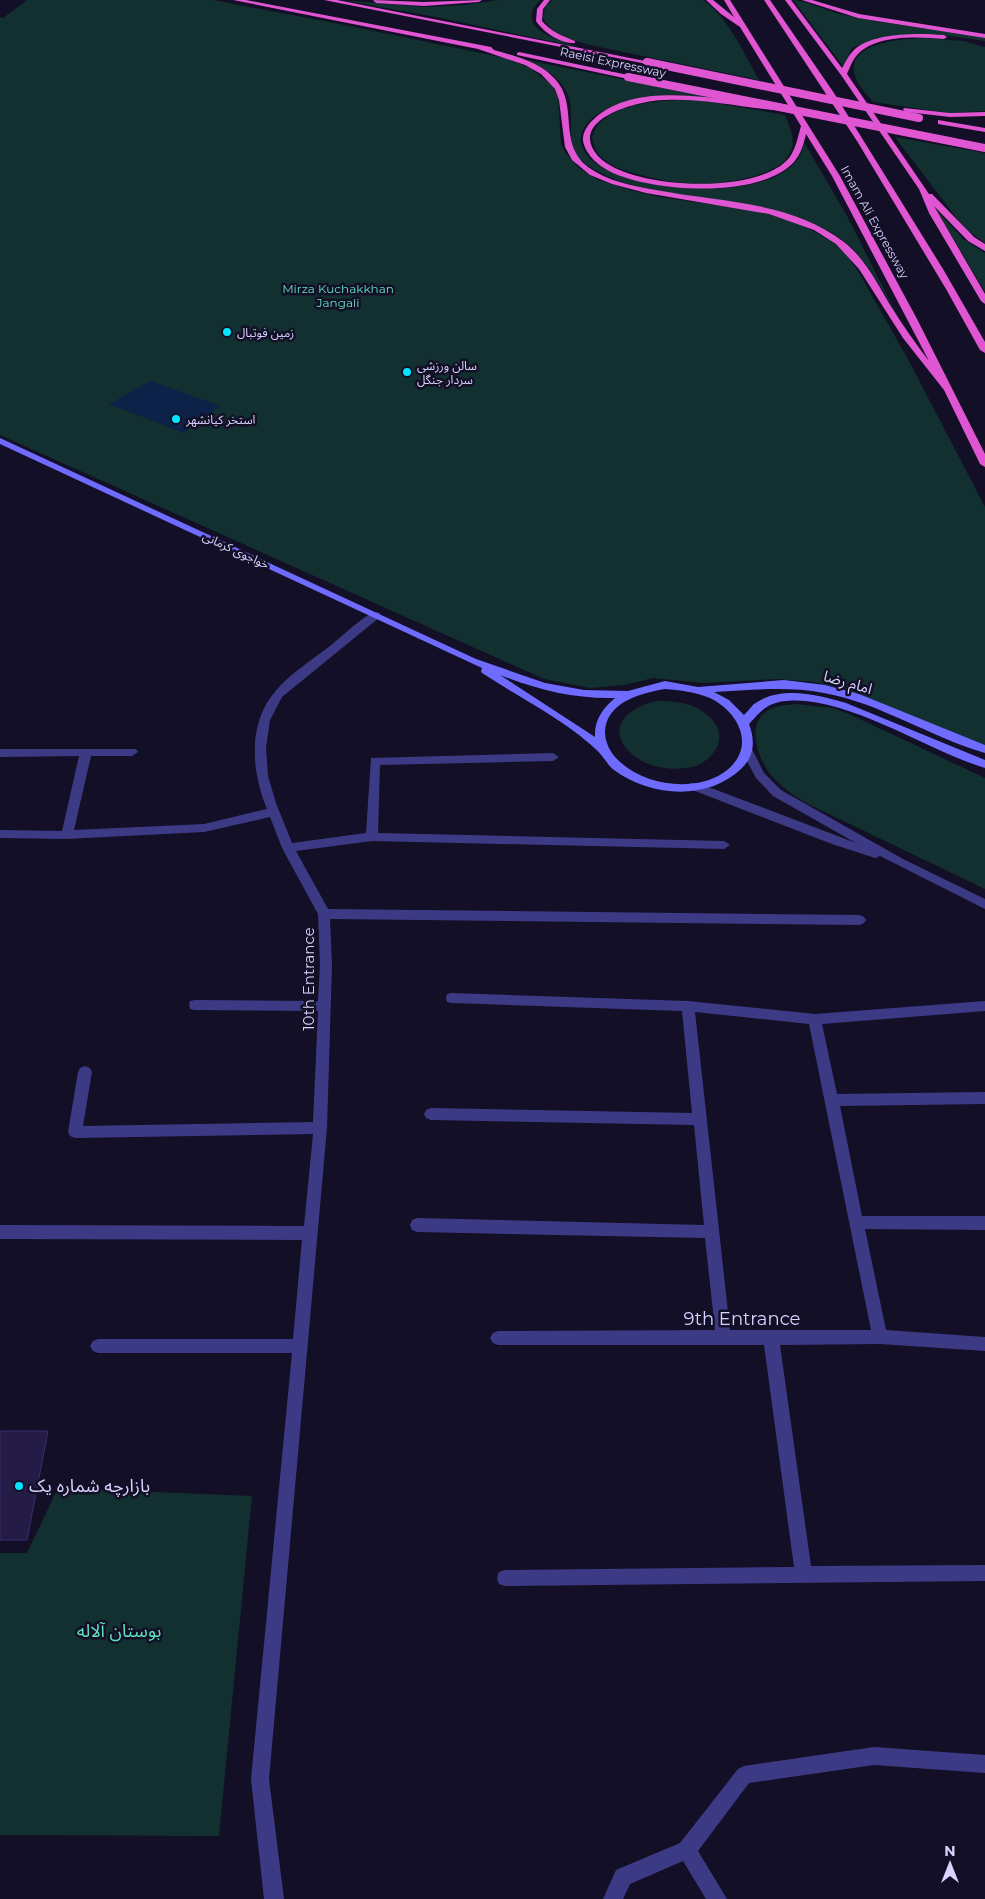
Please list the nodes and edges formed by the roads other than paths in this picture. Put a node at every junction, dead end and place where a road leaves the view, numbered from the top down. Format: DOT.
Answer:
graph roads {
  1 [pos="236,0"];
  2 [pos="327,0"];
  3 [pos="368,0"];
  4 [pos="480,0"];
  5 [pos="547,0"];
  6 [pos="709,0"];
  7 [pos="728,0"];
  8 [pos="767,0"];
  9 [pos="788,0"];
  10 [pos="805,0"];
  11 [pos="744,27"];
  12 [pos="985,36"];
  13 [pos="985,44"];
  14 [pos="482,48"];
  15 [pos="614,56"];
  16 [pos="843,74"];
  17 [pos="855,103"];
  18 [pos="788,109"];
  19 [pos="985,114"];
  20 [pos="805,126"];
  21 [pos="985,130"];
  22 [pos="985,148"];
  23 [pos="923,189"];
  24 [pos="985,248"];
  25 [pos="985,301"];
  26 [pos="985,350"];
  27 [pos="946,388"];
  28 [pos="0,441"];
  29 [pos="985,464"];
  30 [pos="376,615"];
  31 [pos="472,661"];
  32 [pos="695,689"];
  33 [pos="627,694"];
  34 [pos="744,722"];
  35 [pos="985,749"];
  36 [pos="747,750"];
  37 [pos="86,752"];
  38 [pos="132,752"];
  39 [pos="0,753"];
  40 [pos="606,753"];
  41 [pos="553,757"];
  42 [pos="985,764"];
  43 [pos="694,786"];
  44 [pos="274,812"];
  45 [pos="0,834"];
  46 [pos="67,835"];
  47 [pos="372,837"];
  48 [pos="724,845"];
  49 [pos="288,848"];
  50 [pos="899,862"];
  51 [pos="985,904"];
  52 [pos="324,914"];
  53 [pos="860,920"];
  54 [pos="452,998"];
  55 [pos="195,1005"];
  56 [pos="325,1006"];
  57 [pos="688,1006"];
  58 [pos="985,1006"];
  59 [pos="815,1019"];
  60 [pos="86,1072"];
  61 [pos="985,1098"];
  62 [pos="832,1100"];
  63 [pos="432,1114"];
  64 [pos="700,1119"];
  65 [pos="320,1128"];
  66 [pos="856,1222"];
  67 [pos="985,1223"];
  68 [pos="418,1225"];
  69 [pos="0,1232"];
  70 [pos="712,1232"];
  71 [pos="310,1233"];
  72 [pos="723,1337"];
  73 [pos="771,1337"];
  74 [pos="880,1337"];
  75 [pos="498,1338"];
  76 [pos="985,1344"];
  77 [pos="98,1346"];
  78 [pos="299,1346"];
  79 [pos="985,1573"];
  80 [pos="804,1575"];
  81 [pos="505,1578"];
  82 [pos="985,1764"];
  83 [pos="687,1850"];
  84 [pos="274,1899"];
  85 [pos="613,1899"];
  86 [pos="717,1899"];
  1 -- 14 [label="highway, Raeisi Expressway"];
  2 -- 15 [label="highway, Raeisi Expressway"];
  3 -- 4 [label="highway"];
  5 -- 15 [label="highway"];
  6 -- 11 [label="highway"];
  7 -- 11 [label="highway, Imam Ali Expressway"];
  8 -- 26 [label="highway, Imam Ali Expressway"];
  9 -- 16 [label="highway"];
  10 -- 12 [label="highway"];
  11 -- 20 [label="highway, Imam Ali Expressway"];
  13 -- 16 [label="highway"];
  14 -- 18 [label="highway, Raeisi Expressway, bridge"];
  14 -- 27 [label="highway"];
  15 -- 17 [label="highway, Raeisi Expressway, bridge"];
  16 -- 23 [label="highway"];
  17 -- 19 [label="highway, bridge"];
  17 -- 21 [label="highway, Raeisi Expressway, bridge"];
  18 -- 20 [label="highway, bridge"];
  18 -- 22 [label="highway, Raeisi Expressway, bridge"];
  20 -- 27 [label="highway, Imam Ali Expressway"];
  23 -- 24 [label="highway"];
  23 -- 25 [label="highway"];
  27 -- 29 [label="highway, Imam Ali Expressway"];
  28 -- 30 [label="main road, خواجوی کرمانی"];
  30 -- 31 [label="main road, خواجوی کرمانی"];
  30 -- 44 [label="street, 10th Entrance"];
  31 -- 33 [label="main road"];
  31 -- 40 [label="main road"];
  32 -- 33 [label="main road"];
  32 -- 34 [label="main road"];
  32 -- 35 [label="main road, امام رضا"];
  33 -- 40 [label="main road"];
  34 -- 36 [label="main road"];
  34 -- 42 [label="main road, امام رضا"];
  36 -- 43 [label="main road"];
  36 -- 50 [label="street"];
  37 -- 38 [label="street"];
  37 -- 39 [label="street"];
  37 -- 46 [label="street"];
  40 -- 43 [label="main road"];
  41 -- 47 [label="street"];
  43 -- 50 [label="street"];
  44 -- 46 [label="street"];
  44 -- 49 [label="street, 10th Entrance"];
  45 -- 46 [label="street"];
  47 -- 48 [label="street"];
  47 -- 49 [label="street"];
  49 -- 52 [label="street, 10th Entrance"];
  50 -- 51 [label="street"];
  52 -- 53 [label="street"];
  52 -- 56 [label="street, 10th Entrance"];
  54 -- 57 [label="street"];
  55 -- 56 [label="street"];
  56 -- 65 [label="street, 10th Entrance"];
  57 -- 59 [label="street"];
  57 -- 64 [label="street"];
  58 -- 59 [label="street"];
  59 -- 62 [label="street"];
  60 -- 65 [label="street"];
  61 -- 62 [label="street"];
  62 -- 66 [label="street"];
  63 -- 64 [label="street"];
  64 -- 70 [label="street"];
  65 -- 71 [label="street, 10th Entrance"];
  66 -- 67 [label="street"];
  66 -- 74 [label="street"];
  68 -- 70 [label="street"];
  69 -- 71 [label="street"];
  70 -- 72 [label="street"];
  71 -- 78 [label="street, 10th Entrance"];
  72 -- 73 [label="street, 9th Entrance"];
  72 -- 75 [label="street, 9th Entrance"];
  73 -- 74 [label="street, 9th Entrance"];
  73 -- 80 [label="street"];
  74 -- 76 [label="street, 9th Entrance"];
  77 -- 78 [label="street"];
  78 -- 84 [label="street, 10th Entrance"];
  79 -- 80 [label="street"];
  80 -- 81 [label="street"];
  82 -- 83 [label="street"];
  83 -- 85 [label="street"];
  83 -- 86 [label="street"];
}
